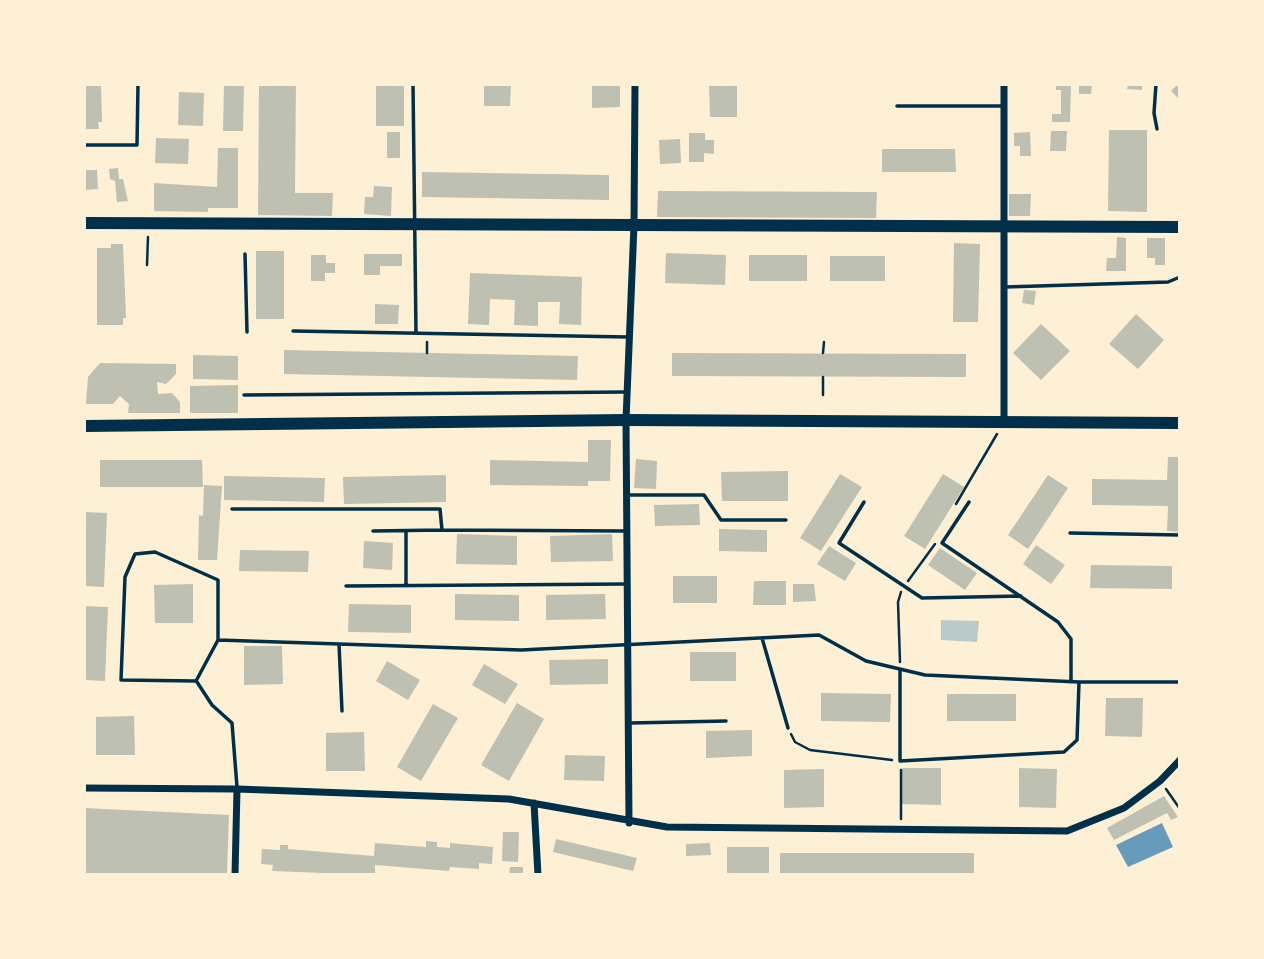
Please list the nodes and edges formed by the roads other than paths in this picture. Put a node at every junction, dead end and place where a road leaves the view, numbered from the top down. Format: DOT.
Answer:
graph roads {
  1 [pos="138,84"];
  2 [pos="413,84"];
  3 [pos="635,84"];
  4 [pos="1004,84"];
  5 [pos="1156,84"];
  6 [pos="897,106"];
  7 [pos="1004,106"];
  8 [pos="1157,129"];
  9 [pos="84,145"];
  10 [pos="84,223"];
  11 [pos="415,224"];
  12 [pos="634,225"];
  13 [pos="1003,227"];
  14 [pos="1180,227"];
  15 [pos="245,254"];
  16 [pos="1180,277"];
  17 [pos="1003,287"];
  18 [pos="247,331"];
  19 [pos="293,331"];
  20 [pos="416,333"];
  21 [pos="628,337"];
  22 [pos="626,392"];
  23 [pos="244,395"];
  24 [pos="626,420"];
  25 [pos="1004,423"];
  26 [pos="1180,423"];
  27 [pos="84,426"];
  28 [pos="626,495"];
  29 [pos="864,502"];
  30 [pos="969,502"];
  31 [pos="232,509"];
  32 [pos="786,520"];
  33 [pos="442,530"];
  34 [pos="373,531"];
  35 [pos="406,531"];
  36 [pos="627,531"];
  37 [pos="1070,533"];
  38 [pos="1180,535"];
  39 [pos="628,584"];
  40 [pos="346,586"];
  41 [pos="406,586"];
  42 [pos="1023,596"];
  43 [pos="762,638"];
  44 [pos="218,640"];
  45 [pos="629,644"];
  46 [pos="339,645"];
  47 [pos="900,669"];
  48 [pos="197,681"];
  49 [pos="1071,682"];
  50 [pos="1079,682"];
  51 [pos="1180,682"];
  52 [pos="342,711"];
  53 [pos="726,721"];
  54 [pos="630,723"];
  55 [pos="788,728"];
  56 [pos="1180,760"];
  57 [pos="84,788"];
  58 [pos="237,789"];
  59 [pos="534,803"];
  60 [pos="629,823"];
  61 [pos="234,875"];
  62 [pos="538,875"];
  1 -- 9 [label="lane"];
  2 -- 11 [label="lane"];
  3 -- 12 [label="street"];
  4 -- 7 [label="street"];
  5 -- 8 [label="lane"];
  6 -- 7 [label="lane"];
  7 -- 13 [label="street"];
  10 -- 11 [label="main road"];
  11 -- 12 [label="main road"];
  11 -- 20 [label="lane"];
  12 -- 13 [label="main road"];
  12 -- 21 [label="street"];
  13 -- 14 [label="main road"];
  13 -- 17 [label="street"];
  15 -- 18 [label="lane"];
  16 -- 17 [label="lane"];
  17 -- 25 [label="street"];
  19 -- 20 [label="lane"];
  20 -- 21 [label="lane"];
  21 -- 22 [label="street"];
  22 -- 23 [label="lane"];
  22 -- 24 [label="street"];
  24 -- 25 [label="main road"];
  24 -- 27 [label="main road"];
  24 -- 28 [label="street"];
  25 -- 26 [label="main road"];
  28 -- 32 [label="lane"];
  28 -- 36 [label="street"];
  29 -- 42 [label="lane"];
  30 -- 42 [label="lane"];
  31 -- 33 [label="lane"];
  33 -- 35 [label="lane"];
  33 -- 36 [label="lane"];
  34 -- 35 [label="lane"];
  35 -- 41 [label="lane"];
  36 -- 39 [label="street"];
  37 -- 38 [label="lane"];
  39 -- 41 [label="lane"];
  39 -- 45 [label="street"];
  40 -- 41 [label="lane"];
  42 -- 49 [label="lane"];
  43 -- 45 [label="lane"];
  43 -- 47 [label="lane"];
  43 -- 55 [label="lane"];
  44 -- 46 [label="lane"];
  44 -- 48 [label="lane"];
  44 -- 48 [label="lane"];
  45 -- 46 [label="lane"];
  45 -- 54 [label="street"];
  46 -- 52 [label="lane"];
  47 -- 49 [label="lane"];
  47 -- 50 [label="lane"];
  48 -- 58 [label="lane"];
  49 -- 50 [label="lane"];
  50 -- 51 [label="lane"];
  53 -- 54 [label="lane"];
  54 -- 60 [label="street"];
  56 -- 60 [label="street"];
  57 -- 58 [label="street"];
  58 -- 59 [label="street"];
  58 -- 61 [label="street"];
  59 -- 60 [label="street"];
  59 -- 62 [label="street"];
}
